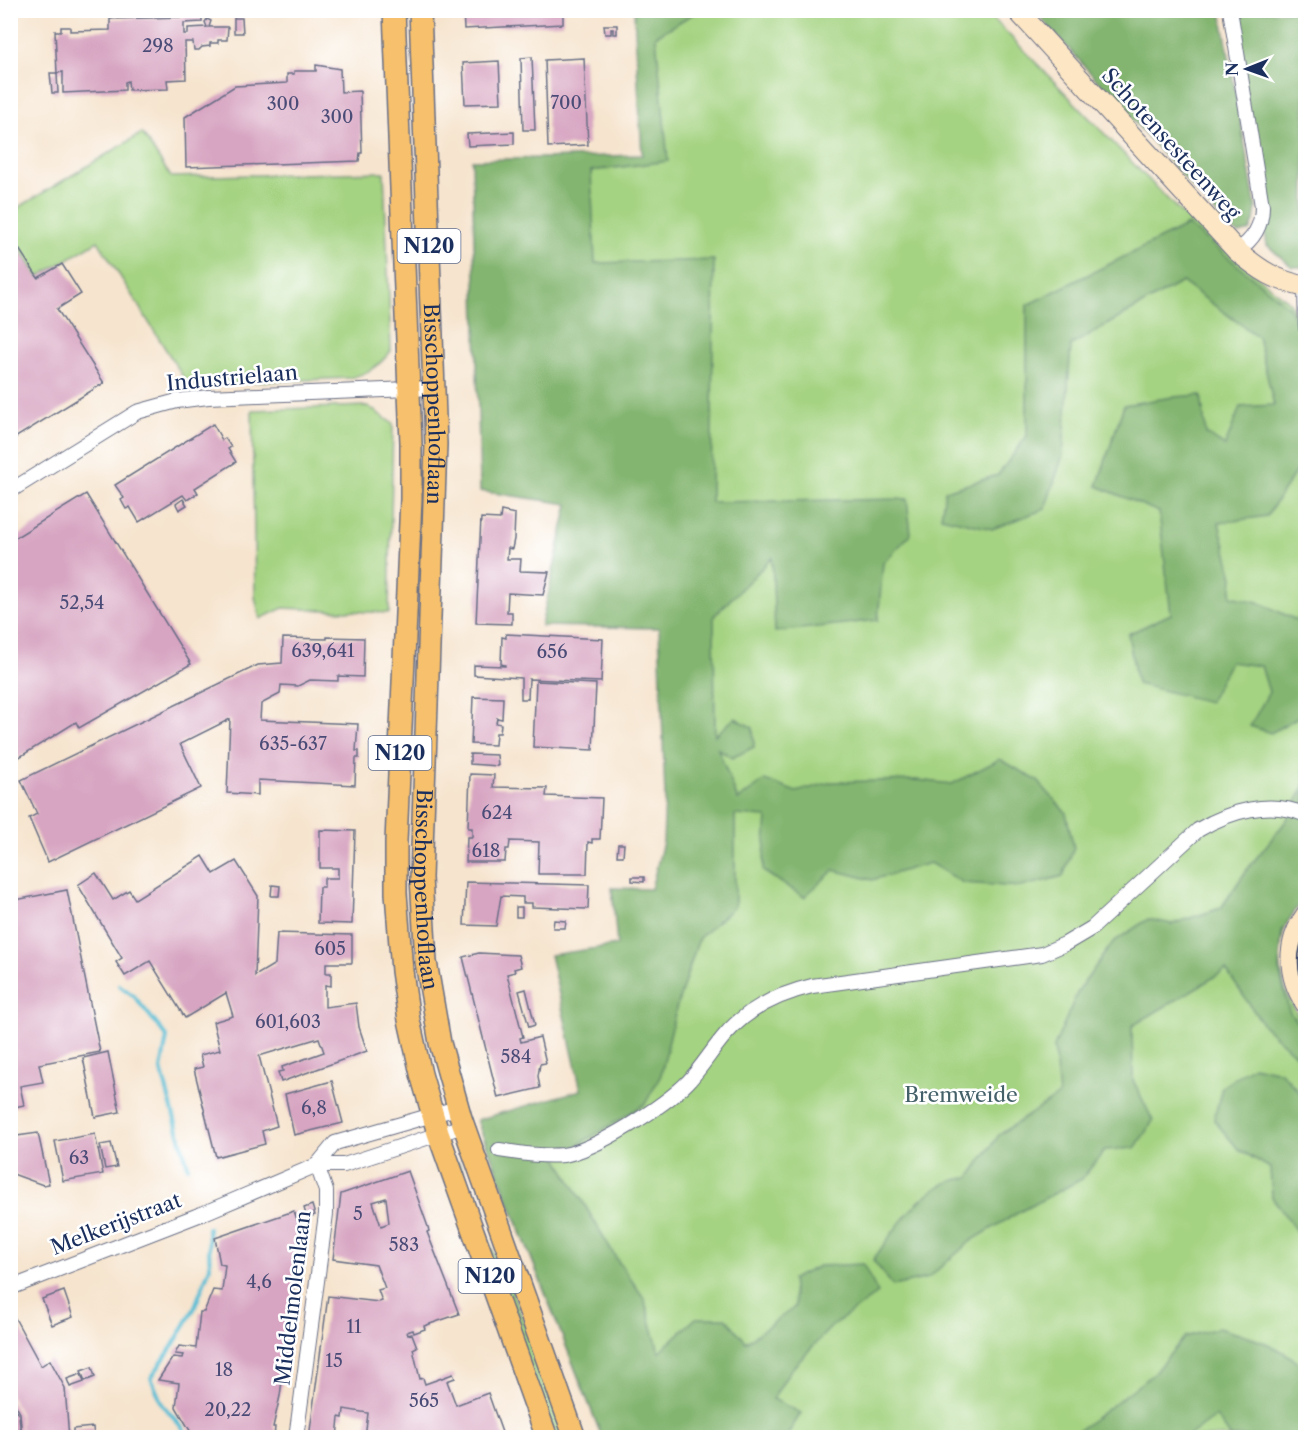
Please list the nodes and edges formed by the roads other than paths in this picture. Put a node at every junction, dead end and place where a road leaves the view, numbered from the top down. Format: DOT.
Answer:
graph roads {
  1 [pos="394,10"];
  2 [pos="420,10"];
  3 [pos="1017,10"];
  4 [pos="1230,10"];
  5 [pos="1237,251"];
  6 [pos="1305,287"];
  7 [pos="1305,328"];
  8 [pos="435,387"];
  9 [pos="409,389"];
  10 [pos="10,491"];
  11 [pos="1305,815"];
  12 [pos="1305,915"];
  13 [pos="1305,1004"];
  14 [pos="460,1117"];
  15 [pos="435,1124"];
  16 [pos="499,1150"];
  17 [pos="317,1165"];
  18 [pos="10,1288"];
  19 [pos="296,1437"];
  20 [pos="547,1437"];
  21 [pos="575,1437"];
  1 -- 9 [label="main road, Bisschoppenhoflaan / N120"];
  2 -- 8 [label="main road, Bisschoppenhoflaan / N120"];
  3 -- 5 [label="street, Schotensesteenweg"];
  4 -- 5 [label="street"];
  5 -- 6 [label="street, Schotensesteenweg"];
  6 -- 7 [label="street"];
  8 -- 9 [label="street, Industrielaan"];
  8 -- 14 [label="main road, Bisschoppenhoflaan / N120"];
  9 -- 10 [label="street, Industrielaan"];
  9 -- 15 [label="main road, Bisschoppenhoflaan / N120"];
  11 -- 16 [label="street"];
  12 -- 13 [label="street"];
  14 -- 15 [label="street"];
  14 -- 15 [label="street"];
  14 -- 21 [label="main road, Bisschoppenhoflaan / N120"];
  15 -- 17 [label="street"];
  15 -- 17 [label="street"];
  15 -- 20 [label="main road, Bisschoppenhoflaan / N120"];
  17 -- 18 [label="street, Melkerijstraat"];
  17 -- 19 [label="street, Middelmolenlaan"];
}
